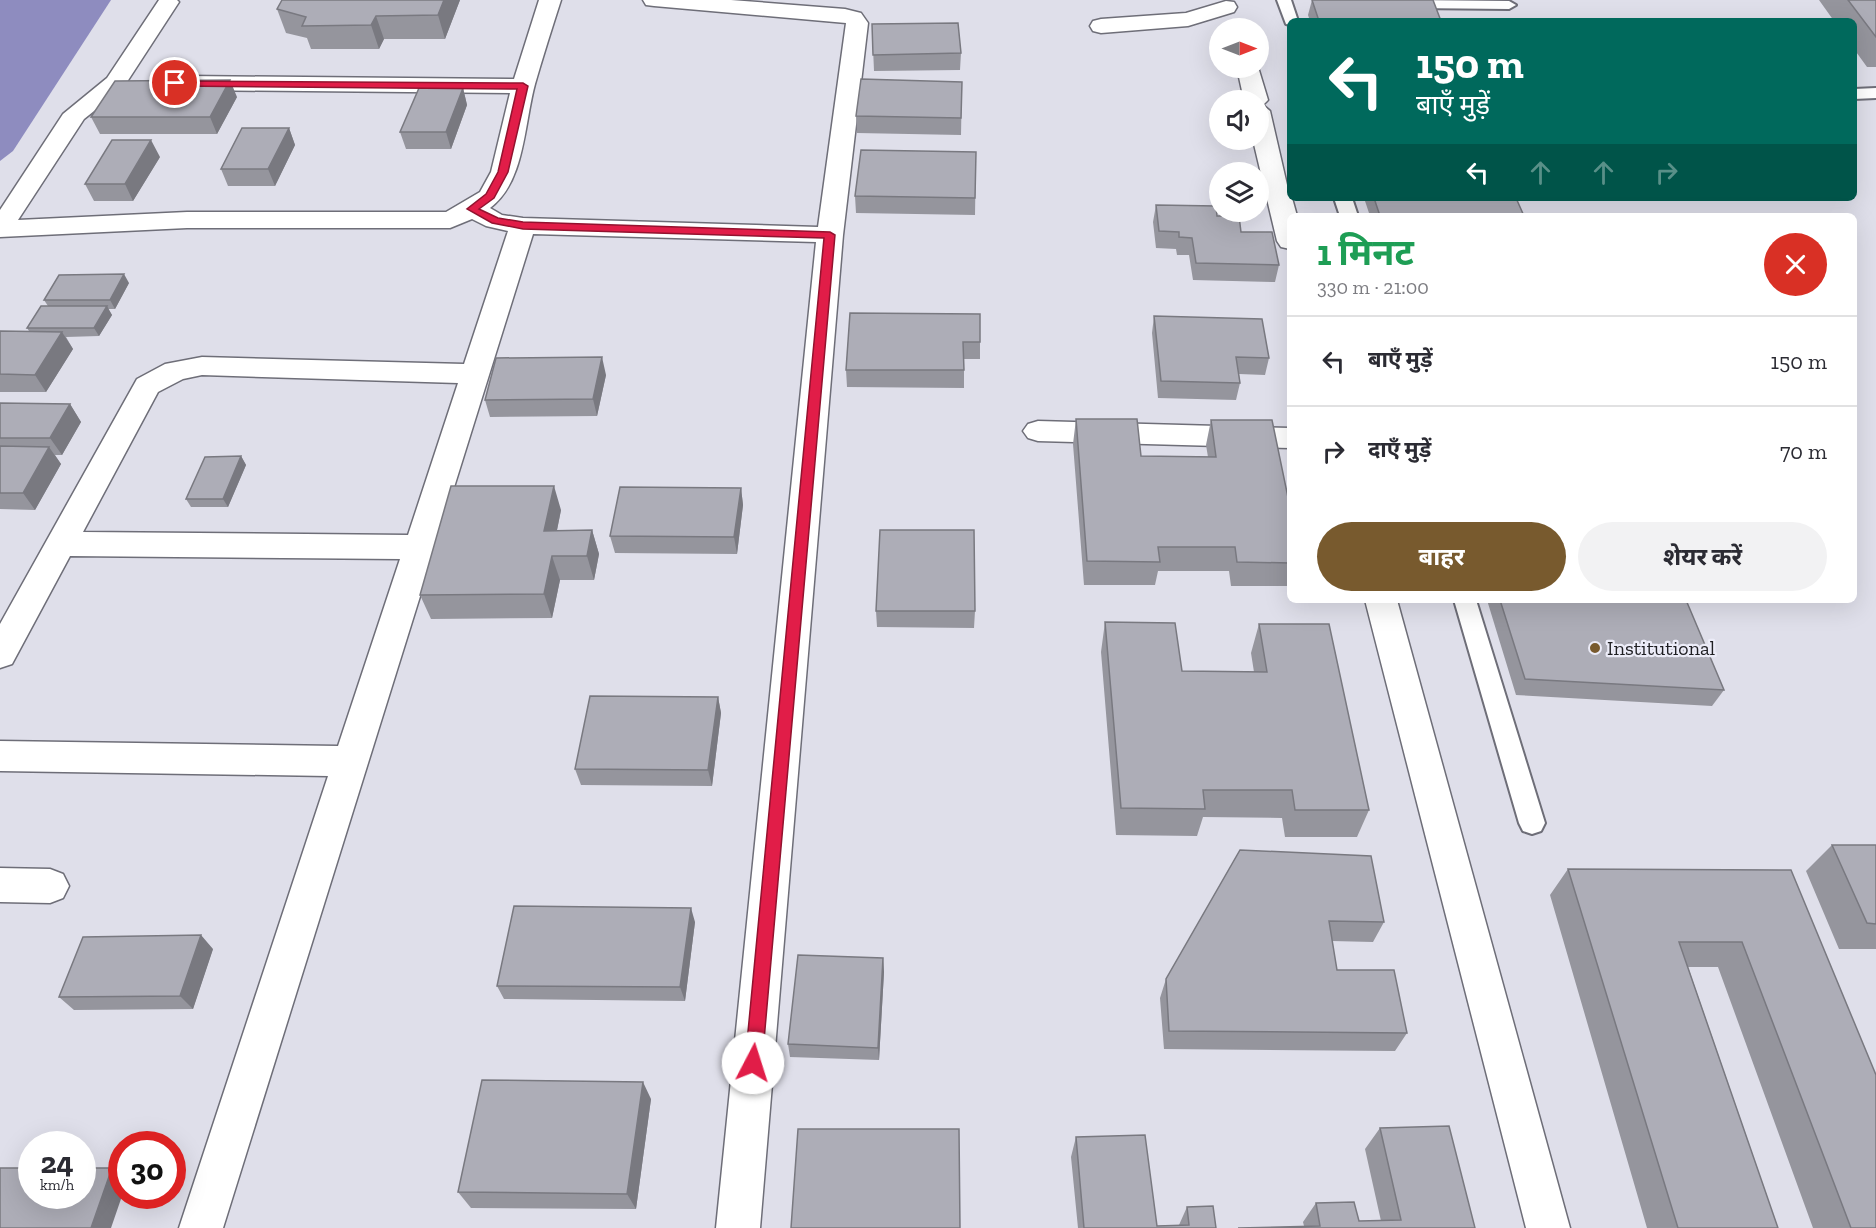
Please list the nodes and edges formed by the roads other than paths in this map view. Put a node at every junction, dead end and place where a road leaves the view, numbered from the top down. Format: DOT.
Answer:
graph roads {
  1 [pos="550,0"];
  2 [pos="654,0"];
  3 [pos="1284,0"];
  4 [pos="1411,0"];
  5 [pos="168,2"];
  6 [pos="1224,3"];
  7 [pos="1508,3"];
  8 [pos="1231,18"];
  9 [pos="1290,18"];
  10 [pos="1515,18"];
  11 [pos="1101,26"];
  12 [pos="164,83"];
  13 [pos="523,86"];
  14 [pos="1876,93"];
  15 [pos="1857,94"];
  16 [pos="1268,150"];
  17 [pos="472,209"];
  18 [pos="523,225"];
  19 [pos="0,229"];
  20 [pos="1287,229"];
  21 [pos="830,235"];
  22 [pos="476,374"];
  23 [pos="1038,431"];
  24 [pos="1287,438"];
  25 [pos="61,544"];
  26 [pos="420,547"];
  27 [pos="1382,603"];
  28 [pos="1466,603"];
  29 [pos="0,655"];
  30 [pos="0,756"];
  31 [pos="351,761"];
  32 [pos="1532,823"];
  33 [pos="0,885"];
  34 [pos="50,886"];
  35 [pos="201,1228"];
  36 [pos="738,1228"];
  37 [pos="1548,1228"];
  1 -- 13 [label="street"];
  2 -- 21 [label="street"];
  3 -- 9 [label="lane"];
  4 -- 7 [label="lane"];
  5 -- 19 [label="street"];
  6 -- 8 [label="street"];
  6 -- 11 [label="street"];
  7 -- 10 [label="lane"];
  12 -- 13 [label="street"];
  13 -- 17 [label="street"];
  14 -- 15 [label="lane"];
  16 -- 20 [label="street"];
  17 -- 18 [label="street"];
  17 -- 19 [label="street"];
  18 -- 21 [label="street"];
  18 -- 22 [label="street"];
  21 -- 36 [label="street"];
  22 -- 25 [label="street"];
  22 -- 26 [label="street"];
  23 -- 24 [label="street"];
  25 -- 26 [label="street"];
  25 -- 29 [label="street"];
  26 -- 31 [label="street"];
  27 -- 37 [label="street"];
  28 -- 32 [label="lane"];
  30 -- 31 [label="street"];
  31 -- 35 [label="street"];
  33 -- 34 [label="street"];
}
